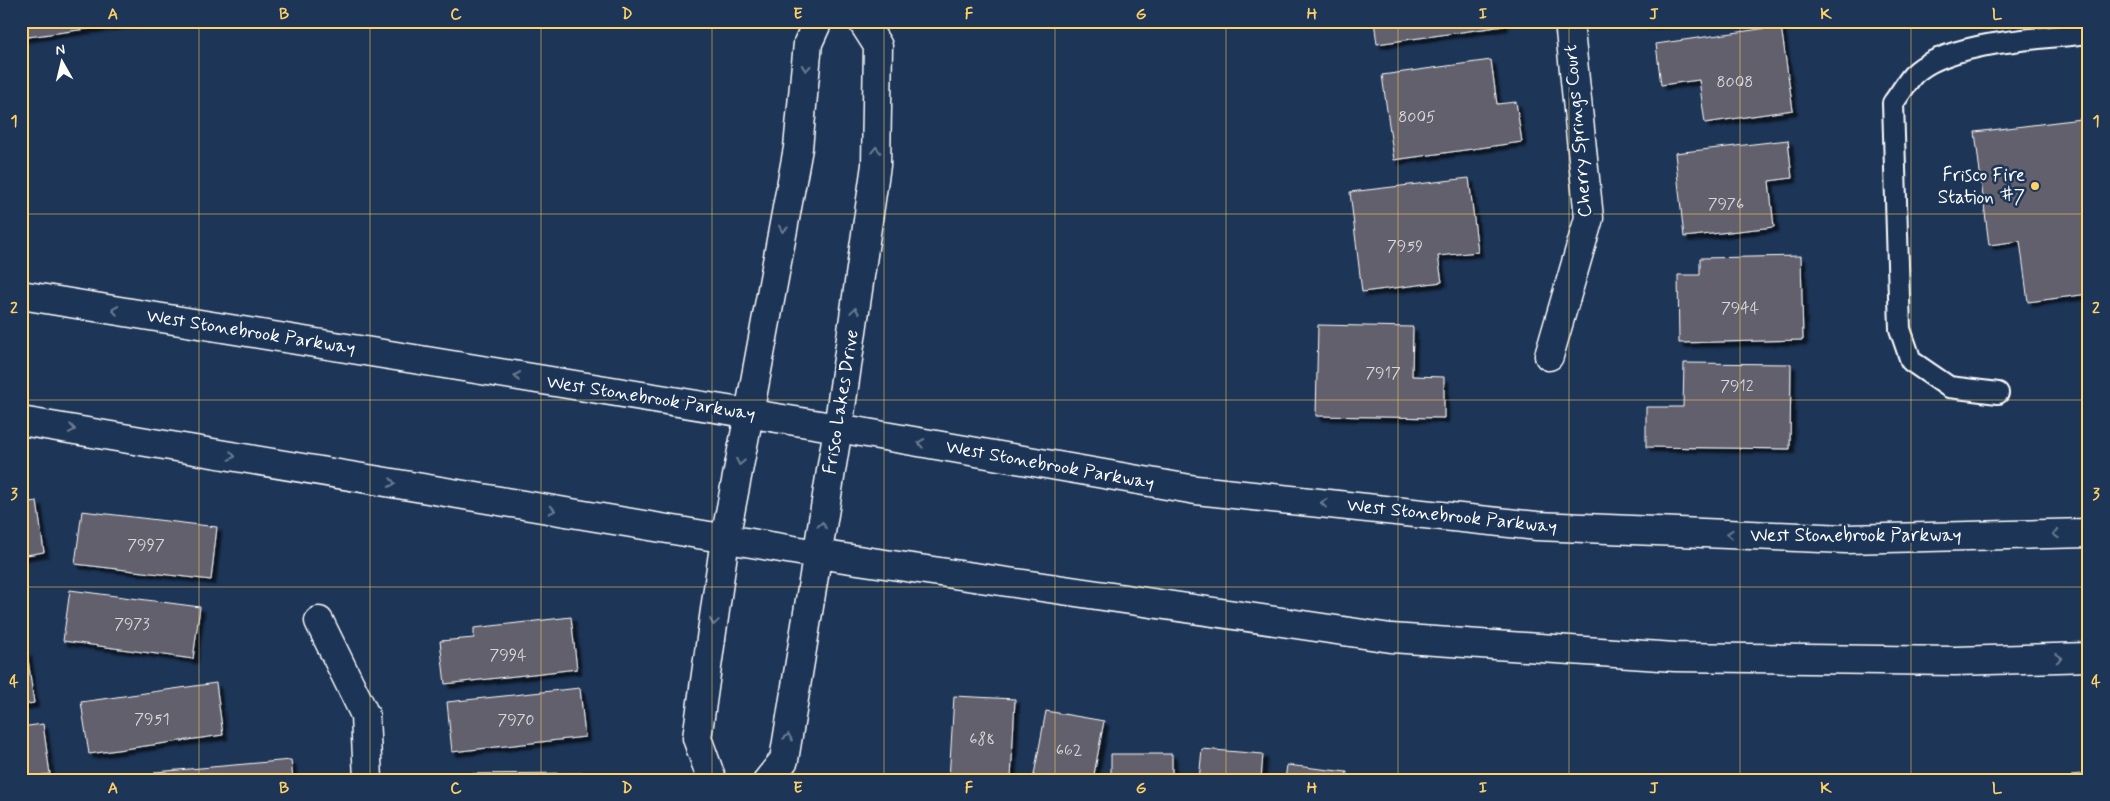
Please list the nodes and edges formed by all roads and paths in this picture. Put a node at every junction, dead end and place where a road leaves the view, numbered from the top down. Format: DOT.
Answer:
graph roads {
  1 [pos="818,21"];
  2 [pos="862,21"];
  3 [pos="1569,21"];
  4 [pos="2089,34"];
  5 [pos="21,295"];
  6 [pos="1549,356"];
  7 [pos="1998,392"];
  8 [pos="749,414"];
  9 [pos="21,421"];
  10 [pos="838,428"];
  11 [pos="2089,533"];
  12 [pos="725,539"];
  13 [pos="817,554"];
  14 [pos="318,621"];
  15 [pos="2089,658"];
  16 [pos="368,780"];
  17 [pos="712,780"];
  18 [pos="768,780"];
  1 -- 8 [label="street, one-way"];
  10 -- 2 [label="street, Frisco Lakes Drive, one-way"];
  3 -- 6 [label="street, Cherry Springs Court"];
  4 -- 7 [label="lane"];
  8 -- 5 [label="street, West Stonebrook Parkway, one-way"];
  8 -- 10 [label="street, West Stonebrook Parkway"];
  8 -- 12 [label="street, one-way"];
  9 -- 12 [label="street, one-way"];
  11 -- 10 [label="street, West Stonebrook Parkway, one-way"];
  13 -- 10 [label="street, Frisco Lakes Drive, one-way"];
  12 -- 13 [label="street"];
  12 -- 17 [label="street, one-way"];
  13 -- 15 [label="street, one-way"];
  18 -- 13 [label="street, Frisco Lakes Drive, one-way"];
  14 -- 16 [label="street"];
}
